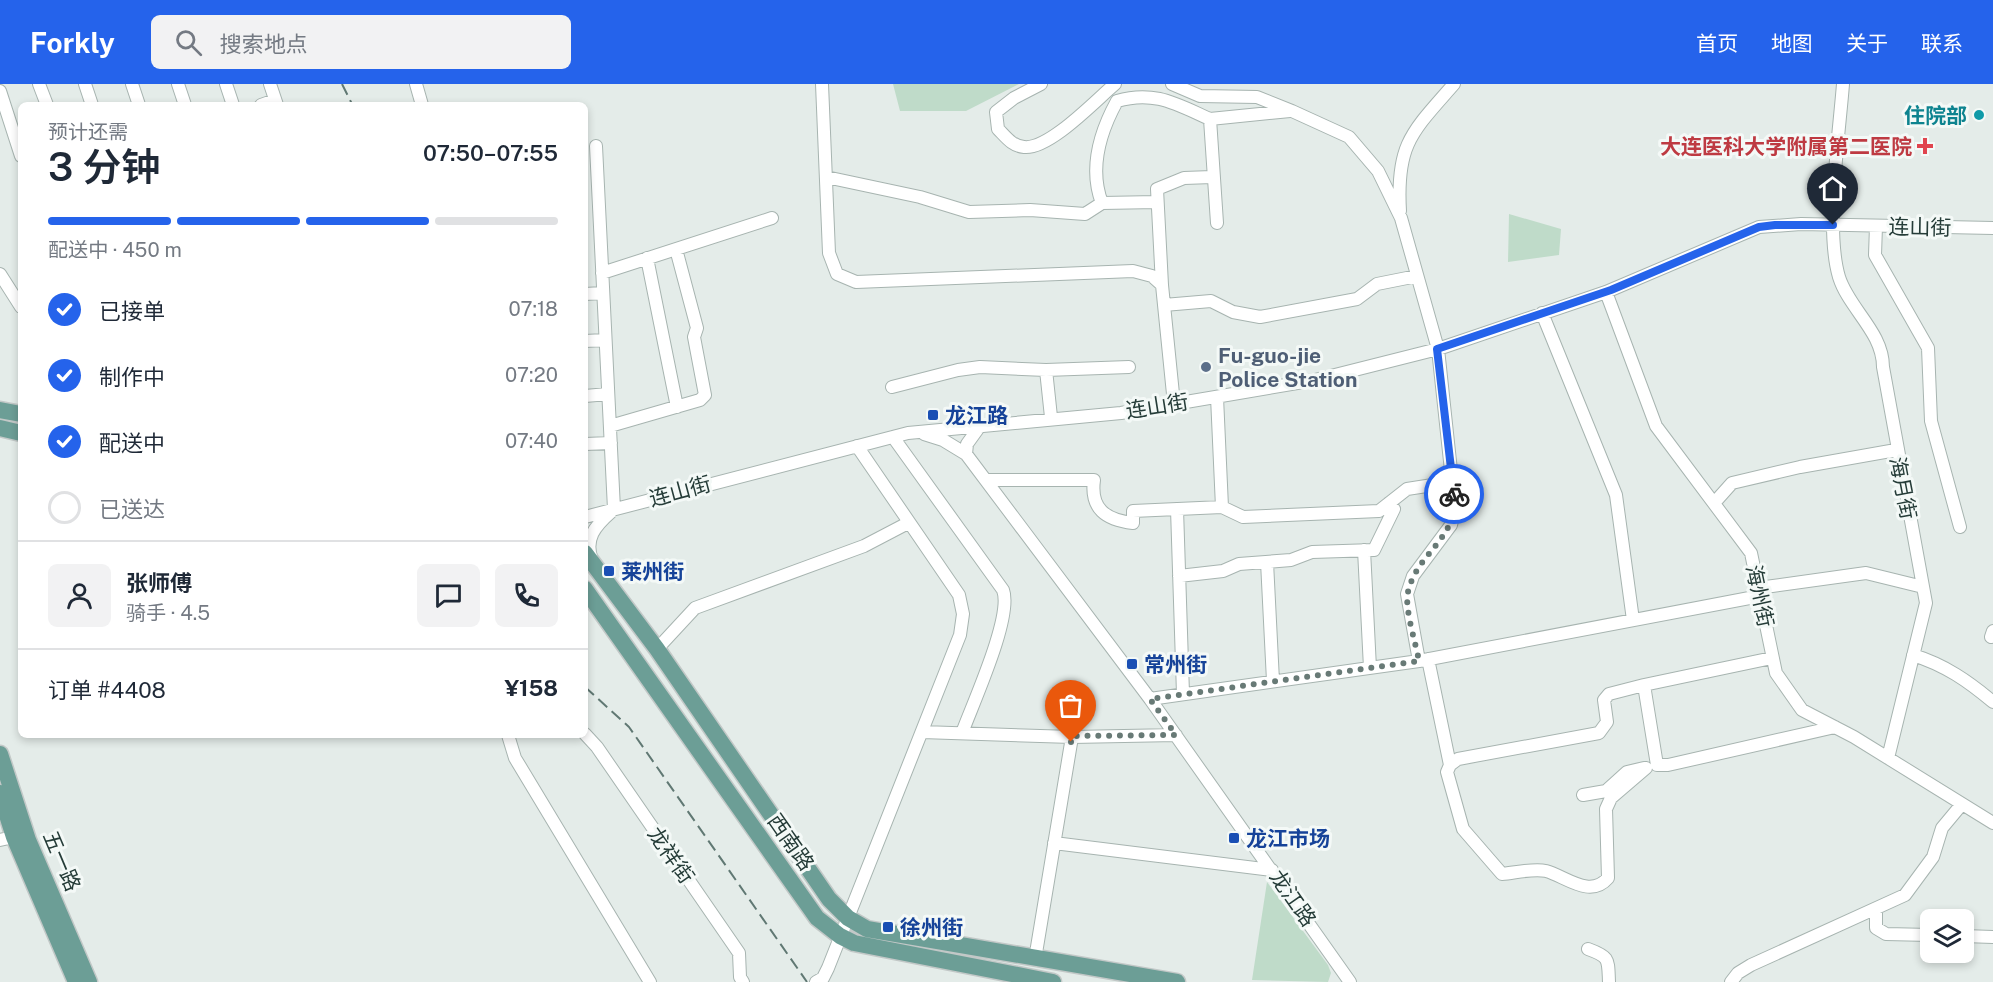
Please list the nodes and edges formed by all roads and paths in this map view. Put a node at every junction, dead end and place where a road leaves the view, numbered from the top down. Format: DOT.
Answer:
graph roads {
  1 [pos="39,84"];
  2 [pos="85,84"];
  3 [pos="132,84"];
  4 [pos="178,84"];
  5 [pos="226,84"];
  6 [pos="270,84"];
  7 [pos="416,84"];
  8 [pos="822,84"];
  9 [pos="1041,84"];
  10 [pos="1115,84"];
  11 [pos="1172,84"];
  12 [pos="1454,84"];
  13 [pos="1843,84"];
  14 [pos="0,91"];
  15 [pos="46,102"];
  16 [pos="91,102"];
  17 [pos="138,102"];
  18 [pos="184,102"];
  19 [pos="232,102"];
  20 [pos="276,102"];
  21 [pos="421,102"];
  22 [pos="1292,111"];
  23 [pos="1210,119"];
  24 [pos="596,146"];
  25 [pos="18,147"];
  26 [pos="826,177"];
  27 [pos="1212,177"];
  28 [pos="1157,202"];
  29 [pos="1102,203"];
  30 [pos="772,218"];
  31 [pos="1401,218"];
  32 [pos="1217,223"];
  33 [pos="1833,225"];
  34 [pos="1876,226"];
  35 [pos="1993,228"];
  36 [pos="676,249"];
  37 [pos="647,258"];
  38 [pos="602,273"];
  39 [pos="0,274"];
  40 [pos="1417,276"];
  41 [pos="1162,285"];
  42 [pos="1606,292"];
  43 [pos="603,293"];
  44 [pos="588,294"];
  45 [pos="18,302"];
  46 [pos="1164,305"];
  47 [pos="1542,313"];
  48 [pos="605,340"];
  49 [pos="588,341"];
  50 [pos="1437,349"];
  51 [pos="1129,367"];
  52 [pos="1046,370"];
  53 [pos="892,387"];
  54 [pos="608,394"];
  55 [pos="588,396"];
  56 [pos="1217,397"];
  57 [pos="1174,404"];
  58 [pos="677,407"];
  59 [pos="0,410"];
  60 [pos="18,413"];
  61 [pos="1051,417"];
  62 [pos="610,426"];
  63 [pos="980,426"];
  64 [pos="0,428"];
  65 [pos="18,432"];
  66 [pos="917,432"];
  67 [pos="893,437"];
  68 [pos="611,442"];
  69 [pos="588,444"];
  70 [pos="857,446"];
  71 [pos="1896,450"];
  72 [pos="966,454"];
  73 [pos="986,480"];
  74 [pos="1452,482"];
  75 [pos="1714,502"];
  76 [pos="1389,503"];
  77 [pos="1222,507"];
  78 [pos="614,509"];
  79 [pos="1177,509"];
  80 [pos="588,516"];
  81 [pos="908,523"];
  82 [pos="1960,527"];
  83 [pos="1364,550"];
  84 [pos="588,557"];
  85 [pos="1267,562"];
  86 [pos="1179,576"];
  87 [pos="1923,587"];
  88 [pos="1759,592"];
  89 [pos="588,593"];
  90 [pos="1633,620"];
  91 [pos="657,649"];
  92 [pos="1913,655"];
  93 [pos="1772,658"];
  94 [pos="1423,660"];
  95 [pos="1370,668"];
  96 [pos="1273,681"];
  97 [pos="1644,685"];
  98 [pos="1183,694"];
  99 [pos="1150,699"];
  100 [pos="1993,702"];
  101 [pos="1835,727"];
  102 [pos="922,732"];
  103 [pos="962,733"];
  104 [pos="1176,735"];
  105 [pos="1072,736"];
  106 [pos="588,737"];
  107 [pos="509,738"];
  108 [pos="0,754"];
  109 [pos="1888,758"];
  110 [pos="1450,765"];
  111 [pos="1651,767"];
  112 [pos="0,793"];
  113 [pos="1583,795"];
  114 [pos="1962,804"];
  115 [pos="1993,823"];
  116 [pos="7,839"];
  117 [pos="1054,843"];
  118 [pos="1272,870"];
  119 [pos="1876,909"];
  120 [pos="848,918"];
  121 [pos="1920,935"];
  122 [pos="840,936"];
  123 [pos="1974,936"];
  124 [pos="1993,937"];
  125 [pos="1588,949"];
  126 [pos="1035,959"];
  127 [pos="1032,978"];
  128 [pos="821,981"];
  129 [pos="1166,981"];
  130 [pos="76,982"];
  131 [pos="89,982"];
  132 [pos="650,982"];
  133 [pos="743,982"];
  134 [pos="1053,982"];
  135 [pos="1350,982"];
  136 [pos="1609,982"];
  137 [pos="1731,982"];
  1 -- 15 [label="street"];
  2 -- 16 [label="street"];
  3 -- 17 [label="street"];
  4 -- 18 [label="street"];
  5 -- 19 [label="street"];
  6 -- 20 [label="street"];
  7 -- 21 [label="street"];
  8 -- 26 [label="street"];
  9 -- 10 [label="street"];
  11 -- 22 [label="street"];
  12 -- 31 [label="street"];
  13 -- 33 [label="street, 海月街"];
  14 -- 25 [label="street"];
  22 -- 23 [label="street"];
  22 -- 31 [label="street"];
  23 -- 27 [label="street"];
  23 -- 29 [label="street"];
  24 -- 38 [label="street"];
  26 -- 29 [label="street"];
  26 -- 41 [label="street"];
  27 -- 28 [label="street"];
  27 -- 32 [label="street"];
  28 -- 29 [label="street"];
  28 -- 41 [label="street"];
  30 -- 36 [label="street"];
  31 -- 40 [label="street"];
  33 -- 34 [label="street, 连山街"];
  33 -- 42 [label="street, 连山街"];
  33 -- 71 [label="street, 海月街"];
  34 -- 35 [label="street, 连山街"];
  34 -- 82 [label="street"];
  36 -- 37 [label="street"];
  36 -- 58 [label="street"];
  37 -- 38 [label="street"];
  37 -- 58 [label="street"];
  38 -- 43 [label="street"];
  39 -- 45 [label="street"];
  40 -- 46 [label="street"];
  40 -- 50 [label="street"];
  41 -- 46 [label="street"];
  42 -- 47 [label="street, 连山街"];
  42 -- 88 [label="street, 海州街"];
  43 -- 44 [label="street"];
  43 -- 48 [label="street"];
  46 -- 57 [label="street"];
  47 -- 50 [label="street, 连山街"];
  47 -- 90 [label="street"];
  48 -- 49 [label="street"];
  48 -- 54 [label="street"];
  50 -- 56 [label="street, 连山街"];
  50 -- 74 [label="street"];
  51 -- 52 [label="street"];
  52 -- 53 [label="street"];
  52 -- 61 [label="street"];
  54 -- 55 [label="street"];
  54 -- 62 [label="street"];
  56 -- 57 [label="street, 连山街"];
  56 -- 77 [label="street"];
  57 -- 61 [label="street, 连山街"];
  58 -- 62 [label="street"];
  59 -- 60 [label="main road"];
  61 -- 63 [label="street, 连山街"];
  62 -- 68 [label="street"];
  63 -- 66 [label="street, 连山街"];
  63 -- 72 [label="street"];
  64 -- 65 [label="main road"];
  66 -- 67 [label="street, 连山街"];
  66 -- 72 [label="street, 龙江路"];
  67 -- 70 [label="street, 连山街"];
  67 -- 103 [label="street"];
  68 -- 69 [label="street"];
  68 -- 78 [label="street"];
  70 -- 78 [label="street, 连山街"];
  70 -- 81 [label="street"];
  71 -- 75 [label="street"];
  71 -- 87 [label="street, 海月街"];
  72 -- 73 [label="street, 龙江路"];
  73 -- 79 [label="street"];
  73 -- 99 [label="street, 龙江路"];
  74 -- 76 [label="street"];
  74 -- 94 [label="street"];
  76 -- 77 [label="street"];
  76 -- 83 [label="street"];
  77 -- 79 [label="street"];
  78 -- 80 [label="street, 连山街"];
  78 -- 84 [label="street"];
  79 -- 86 [label="street"];
  81 -- 91 [label="street"];
  81 -- 102 [label="street"];
  83 -- 85 [label="street"];
  83 -- 95 [label="street"];
  84 -- 91 [label="main road"];
  85 -- 86 [label="street"];
  85 -- 96 [label="street"];
  86 -- 98 [label="street"];
  87 -- 88 [label="street"];
  87 -- 92 [label="street, 海月街"];
  88 -- 90 [label="street"];
  88 -- 93 [label="street, 海州街"];
  89 -- 122 [label="main road, 西南路"];
  90 -- 94 [label="street"];
  91 -- 120 [label="main road"];
  92 -- 100 [label="street"];
  92 -- 109 [label="street, 海月街"];
  93 -- 97 [label="street"];
  93 -- 101 [label="street, 海州街"];
  94 -- 95 [label="street"];
  94 -- 110 [label="street"];
  95 -- 96 [label="street"];
  96 -- 98 [label="street"];
  97 -- 110 [label="street"];
  97 -- 111 [label="street"];
  98 -- 99 [label="street"];
  99 -- 104 [label="street, 龙江路"];
  101 -- 109 [label="street, 海州街"];
  101 -- 111 [label="street"];
  102 -- 103 [label="street"];
  102 -- 120 [label="street"];
  103 -- 105 [label="street"];
  104 -- 105 [label="street"];
  104 -- 118 [label="street, 龙江路"];
  105 -- 117 [label="street"];
  106 -- 133 [label="street, 龙祥街"];
  107 -- 132 [label="street"];
  108 -- 131 [label="main road, 五一路"];
  109 -- 114 [label="street, 海州街"];
  110 -- 111 [label="street"];
  111 -- 113 [label="street"];
  112 -- 116 [label="main road, 五一路"];
  114 -- 115 [label="street, 海州街"];
  114 -- 119 [label="street"];
  116 -- 130 [label="main road, 五一路"];
  117 -- 118 [label="street"];
  117 -- 126 [label="street"];
  118 -- 135 [label="street, 龙江路"];
  119 -- 121 [label="street"];
  119 -- 137 [label="street"];
  120 -- 122 [label="street"];
  120 -- 126 [label="main road"];
  122 -- 127 [label="main road, 西南路"];
  122 -- 128 [label="street"];
  123 -- 124 [label="street"];
  125 -- 136 [label="street"];
  126 -- 127 [label="main road"];
  126 -- 129 [label="main road"];
  127 -- 134 [label="main road, 西南路"];
}
